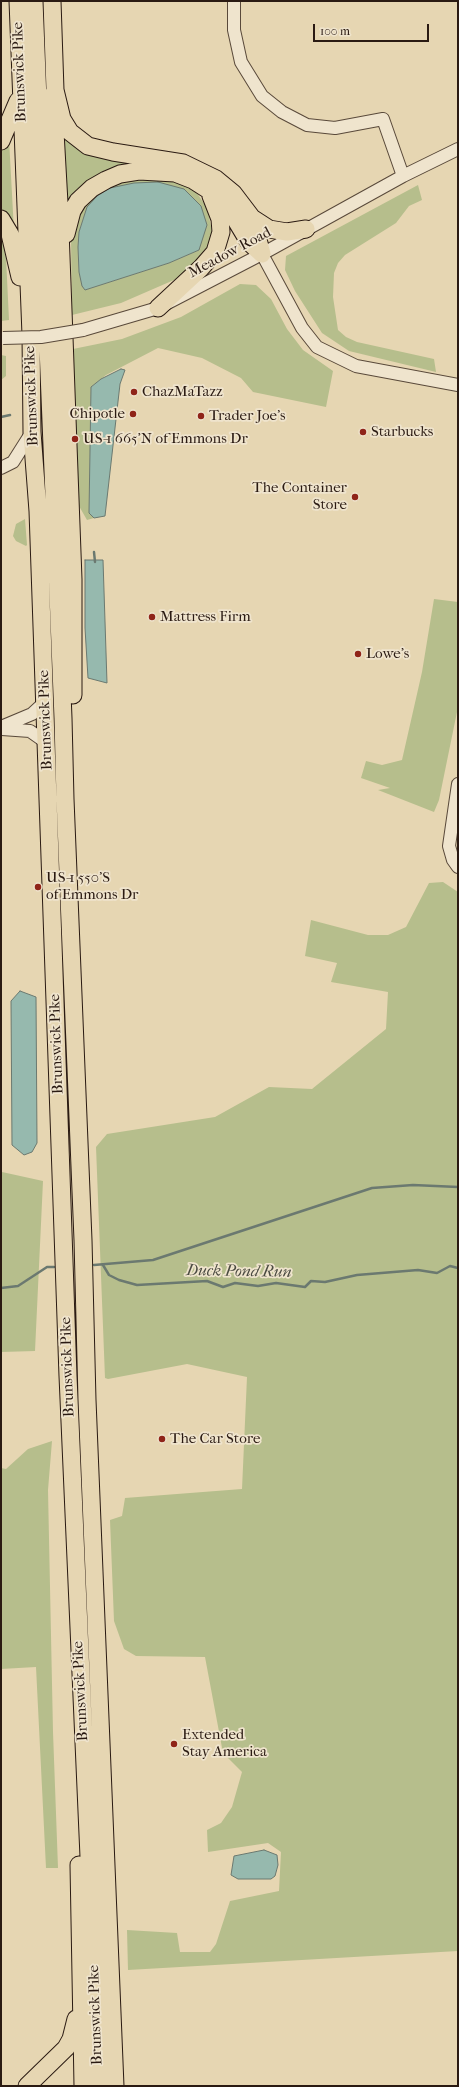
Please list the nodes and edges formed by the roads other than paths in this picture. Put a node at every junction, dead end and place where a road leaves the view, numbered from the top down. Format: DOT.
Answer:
graph roads {
  1 [pos="18,1"];
  2 [pos="34,1"];
  3 [pos="52,1"];
  4 [pos="234,1"];
  5 [pos="55,90"];
  6 [pos="21,93"];
  7 [pos="1,141"];
  8 [pos="458,150"];
  9 [pos="403,176"];
  10 [pos="209,190"];
  11 [pos="252,218"];
  12 [pos="1,219"];
  13 [pos="306,229"];
  14 [pos="262,254"];
  15 [pos="62,278"];
  16 [pos="158,308"];
  17 [pos="31,335"];
  18 [pos="2,338"];
  19 [pos="458,385"];
  20 [pos="32,432"];
  21 [pos="1,468"];
  22 [pos="45,702"];
  23 [pos="1,728"];
  24 [pos="47,742"];
  25 [pos="458,784"];
  26 [pos="65,799"];
  27 [pos="455,821"];
  28 [pos="458,867"];
  29 [pos="82,1713"];
  30 [pos="81,1998"];
  31 [pos="27,2086"];
  32 [pos="83,2086"];
  33 [pos="99,2086"];
  34 [pos="115,2086"];
  1 -- 6 [label="highway, Brunswick Pike"];
  2 -- 26 [label="highway, Brunswick Pike"];
  3 -- 5 [label="highway"];
  4 -- 9 [label="street"];
  5 -- 11 [label="highway"];
  5 -- 15 [label="highway"];
  6 -- 7 [label="highway"];
  6 -- 17 [label="highway, Brunswick Pike"];
  8 -- 9 [label="street, Meadow Road"];
  9 -- 13 [label="street, Meadow Road"];
  10 -- 14 [label="highway"];
  10 -- 15 [label="highway"];
  10 -- 16 [label="highway"];
  11 -- 13 [label="highway"];
  11 -- 14 [label="highway"];
  12 -- 17 [label="highway"];
  13 -- 14 [label="street, Meadow Road"];
  14 -- 16 [label="street, Meadow Road"];
  14 -- 19 [label="street"];
  15 -- 26 [label="highway"];
  16 -- 18 [label="street, Meadow Road, bridge"];
  17 -- 20 [label="highway, Brunswick Pike"];
  20 -- 21 [label="street"];
  20 -- 22 [label="highway, Brunswick Pike"];
  22 -- 23 [label="street"];
  22 -- 24 [label="highway, Brunswick Pike"];
  23 -- 24 [label="street"];
  24 -- 29 [label="highway, Brunswick Pike"];
  25 -- 27 [label="street"];
  26 -- 34 [label="highway, Brunswick Pike"];
  27 -- 28 [label="street"];
  29 -- 30 [label="highway"];
  29 -- 33 [label="highway, Brunswick Pike"];
  30 -- 31 [label="highway"];
  30 -- 32 [label="highway"];
}
